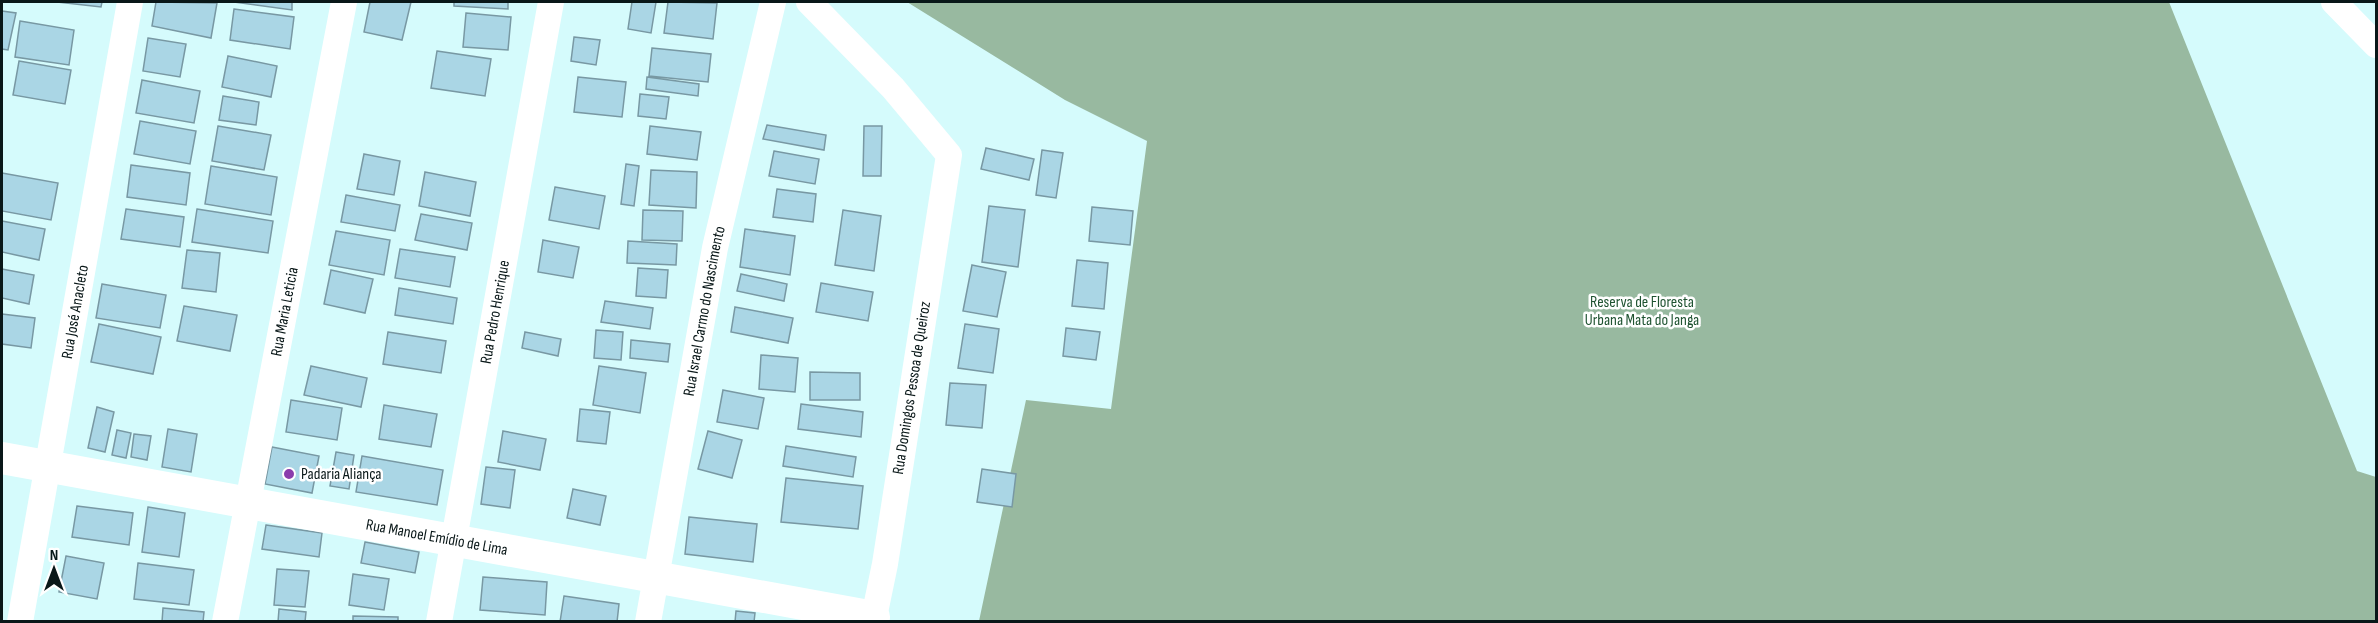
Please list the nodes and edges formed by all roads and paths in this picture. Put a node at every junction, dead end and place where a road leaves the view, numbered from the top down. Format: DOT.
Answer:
graph roads {
  1 [pos="130,2"];
  2 [pos="344,2"];
  3 [pos="551,2"];
  4 [pos="773,2"];
  5 [pos="809,2"];
  6 [pos="2334,2"];
  7 [pos="2376,45"];
  8 [pos="2,458"];
  9 [pos="49,467"];
  10 [pos="246,503"];
  11 [pos="453,540"];
  12 [pos="655,578"];
  13 [pos="874,619"];
  14 [pos="20,621"];
  15 [pos="225,621"];
  16 [pos="439,621"];
  17 [pos="648,621"];
  1 -- 9 [label="street, Rua José Anacleto"];
  2 -- 10 [label="street, Rua Maria Leticia"];
  3 -- 11 [label="street, Rua Pedro Henrique"];
  4 -- 12 [label="street, Rua Israel Carmo do Nascimento"];
  5 -- 13 [label="street, Rua Domingos Pessoa de Queiroz"];
  6 -- 7 [label="street"];
  8 -- 9 [label="street, Rua Manoel Emídio de Lima"];
  9 -- 10 [label="street, Rua Manoel Emídio de Lima"];
  9 -- 14 [label="street, Rua José Anacleto"];
  10 -- 11 [label="street, Rua Manoel Emídio de Lima"];
  10 -- 15 [label="street, Rua Maria Leticia"];
  11 -- 12 [label="street, Rua Manoel Emídio de Lima"];
  11 -- 16 [label="street, Rua Pedro Henrique"];
  12 -- 13 [label="street, Rua Manoel Emídio de Lima"];
  12 -- 17 [label="street, Rua Israel Carmo do Nascimento"];
}
